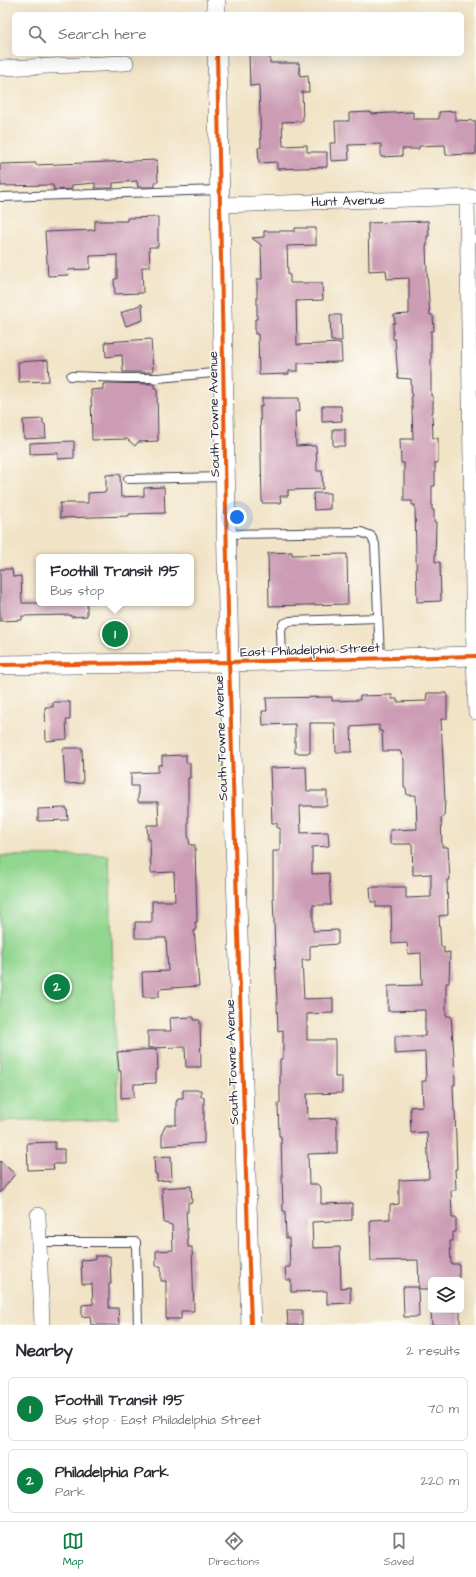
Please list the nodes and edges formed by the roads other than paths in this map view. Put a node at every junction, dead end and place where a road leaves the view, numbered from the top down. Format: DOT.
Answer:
graph roads {
  1 [pos="216,0"];
  2 [pos="216,12"];
  3 [pos="217,56"];
  4 [pos="126,63"];
  5 [pos="0,68"];
  6 [pos="2,196"];
  7 [pos="220,197"];
  8 [pos="471,197"];
  9 [pos="224,372"];
  10 [pos="71,376"];
  11 [pos="225,477"];
  12 [pos="128,479"];
  13 [pos="226,534"];
  14 [pos="378,618"];
  15 [pos="475,656"];
  16 [pos="380,658"];
  17 [pos="282,660"];
  18 [pos="229,662"];
  19 [pos="0,665"];
  20 [pos="476,712"];
  21 [pos="38,1215"];
  22 [pos="39,1242"];
  23 [pos="42,1325"];
  24 [pos="138,1325"];
  25 [pos="251,1325"];
  1 -- 2 [label="street"];
  3 -- 7 [label="street, South Towne Avenue"];
  4 -- 5 [label="street"];
  6 -- 7 [label="lane"];
  7 -- 8 [label="street, Hunt Avenue"];
  7 -- 9 [label="street, South Towne Avenue"];
  8 -- 15 [label="street"];
  9 -- 10 [label="lane"];
  9 -- 11 [label="street, South Towne Avenue"];
  11 -- 12 [label="lane"];
  11 -- 13 [label="street, South Towne Avenue"];
  13 -- 14 [label="lane"];
  13 -- 18 [label="street, South Towne Avenue"];
  14 -- 16 [label="lane"];
  14 -- 17 [label="lane"];
  15 -- 16 [label="street, East Philadelphia Street"];
  15 -- 20 [label="street"];
  16 -- 17 [label="street, East Philadelphia Street"];
  17 -- 18 [label="street, East Philadelphia Street"];
  18 -- 19 [label="street, East Philadelphia Street"];
  18 -- 25 [label="street, South Towne Avenue"];
  21 -- 22 [label="street"];
  22 -- 23 [label="street"];
  22 -- 24 [label="lane"];
}
